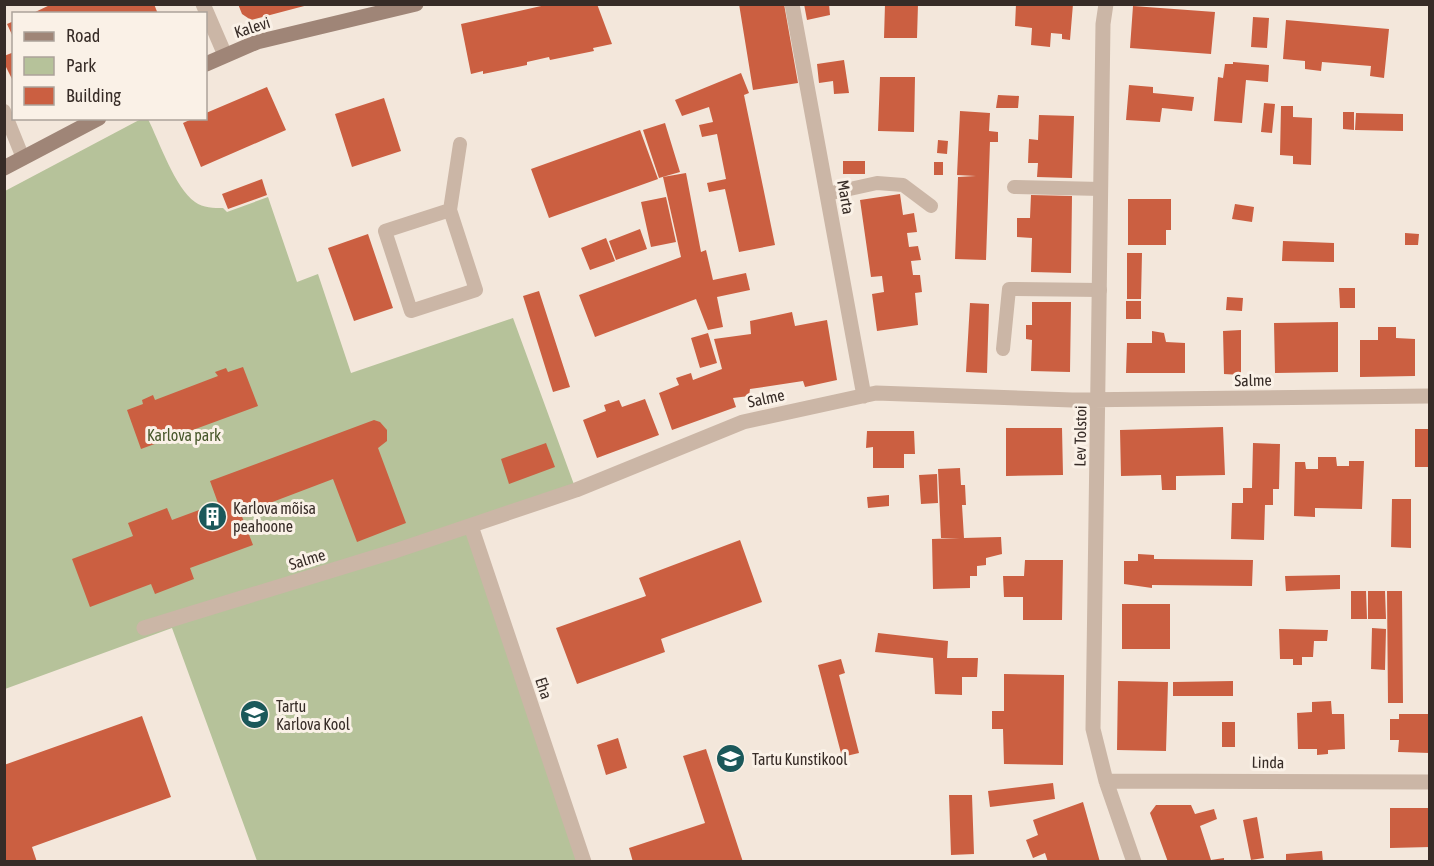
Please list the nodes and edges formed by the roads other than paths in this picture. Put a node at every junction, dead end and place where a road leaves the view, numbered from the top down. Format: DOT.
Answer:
graph roads {
  1 [pos="416,4"];
  2 [pos="792,4"];
  3 [pos="1106,4"];
  4 [pos="207,13"];
  5 [pos="225,56"];
  6 [pos="207,64"];
  7 [pos="4,111"];
  8 [pos="95,120"];
  9 [pos="460,144"];
  10 [pos="23,158"];
  11 [pos="4,168"];
  12 [pos="1014,187"];
  13 [pos="1101,189"];
  14 [pos="827,194"];
  15 [pos="931,206"];
  16 [pos="450,210"];
  17 [pos="1100,290"];
  18 [pos="1003,349"];
  19 [pos="864,396"];
  20 [pos="1430,396"];
  21 [pos="1099,399"];
  22 [pos="471,526"];
  23 [pos="144,628"];
  24 [pos="1106,781"];
  25 [pos="1430,782"];
  26 [pos="584,861"];
  27 [pos="1134,861"];
  1 -- 5 [label="street, Kalevi"];
  2 -- 14 [label="street, Marta"];
  3 -- 13 [label="street, Lev Tolstoi"];
  4 -- 5 [label="street"];
  5 -- 6 [label="street, Kalevi"];
  7 -- 10 [label="lane"];
  8 -- 10 [label="street"];
  9 -- 16 [label="lane"];
  10 -- 11 [label="street"];
  12 -- 13 [label="lane"];
  13 -- 17 [label="street, Lev Tolstoi"];
  14 -- 15 [label="lane"];
  14 -- 19 [label="street, Marta"];
  16 -- 16 [label="lane"];
  17 -- 18 [label="lane"];
  17 -- 21 [label="street, Lev Tolstoi"];
  19 -- 21 [label="street, Salme"];
  19 -- 22 [label="street, Salme"];
  20 -- 21 [label="street, Salme"];
  21 -- 24 [label="street, Lev Tolstoi"];
  22 -- 23 [label="street, Salme"];
  22 -- 26 [label="street, Eha"];
  24 -- 25 [label="street, Linda"];
  24 -- 27 [label="street, Lev Tolstoi"];
}
